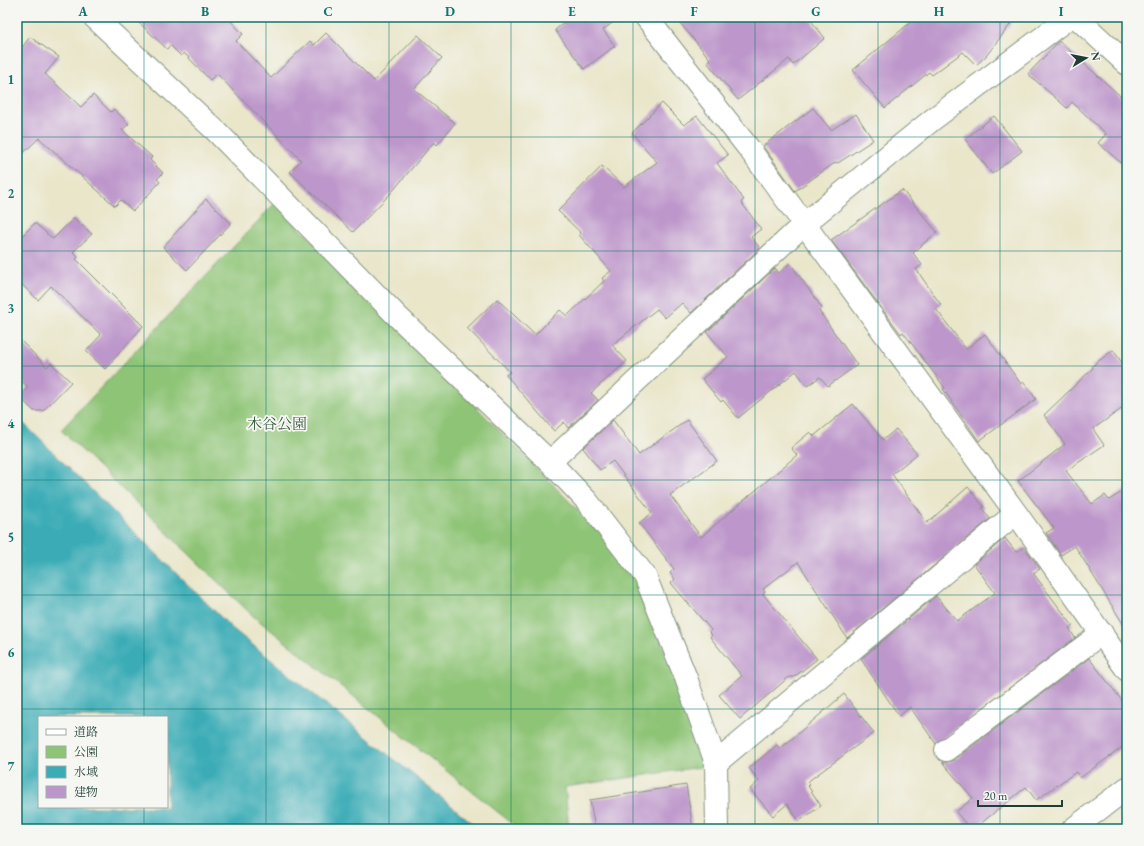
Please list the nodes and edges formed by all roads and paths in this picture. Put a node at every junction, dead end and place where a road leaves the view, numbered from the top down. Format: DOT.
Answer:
graph roads {
  1 [pos="94,17"];
  2 [pos="646,17"];
  3 [pos="1070,17"];
  4 [pos="1076,17"];
  5 [pos="1127,64"];
  6 [pos="804,224"];
  7 [pos="550,462"];
  8 [pos="1016,513"];
  9 [pos="1102,633"];
  10 [pos="1127,670"];
  11 [pos="946,750"];
  12 [pos="716,763"];
  13 [pos="1127,788"];
  14 [pos="717,829"];
  15 [pos="1073,829"];
  1 -- 7 [label="street"];
  2 -- 6 [label="street"];
  3 -- 6 [label="street"];
  4 -- 5 [label="street"];
  6 -- 7 [label="street"];
  6 -- 8 [label="street"];
  7 -- 12 [label="street"];
  8 -- 9 [label="street"];
  8 -- 12 [label="street"];
  9 -- 10 [label="street"];
  9 -- 11 [label="street"];
  12 -- 14 [label="street"];
  13 -- 15 [label="street"];
}
